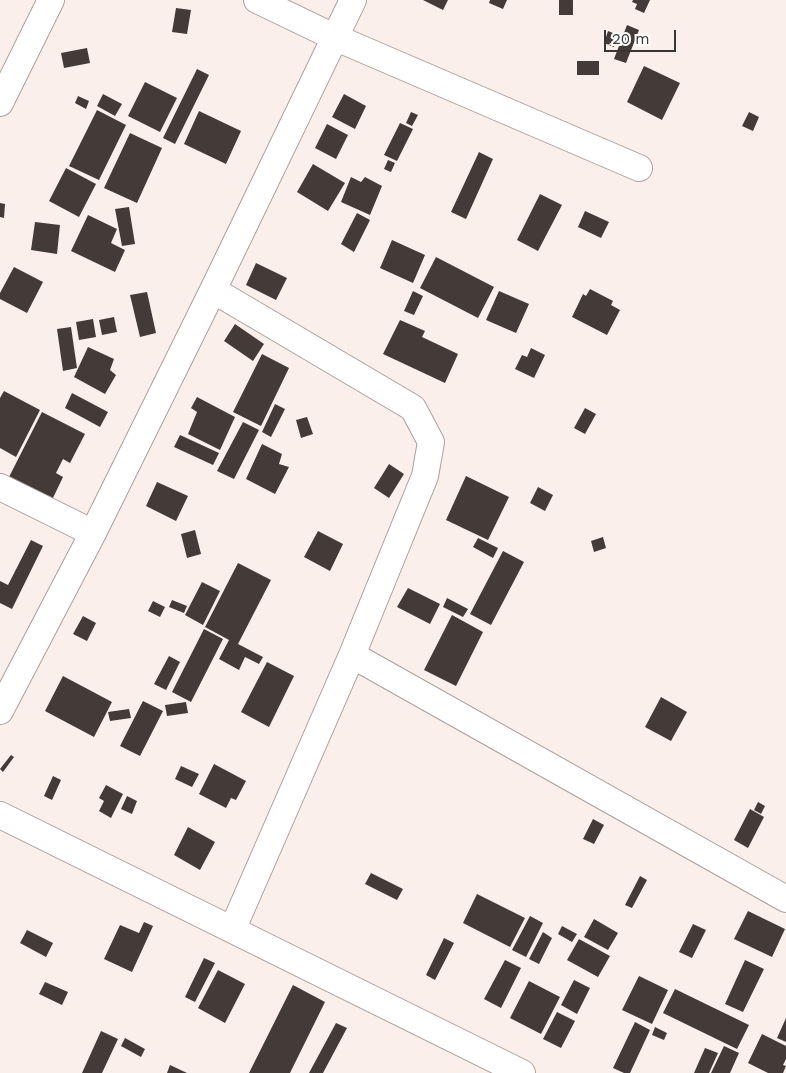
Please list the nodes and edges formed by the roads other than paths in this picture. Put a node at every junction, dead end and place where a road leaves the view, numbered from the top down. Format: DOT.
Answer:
graph roads {
  1 [pos="51,0"];
  2 [pos="257,0"];
  3 [pos="353,0"];
  4 [pos="334,37"];
  5 [pos="0,103"];
  6 [pos="639,168"];
  7 [pos="213,290"];
  8 [pos="0,487"];
  9 [pos="92,533"];
  10 [pos="352,655"];
  11 [pos="0,711"];
  12 [pos="0,815"];
  13 [pos="786,899"];
  14 [pos="233,928"];
  15 [pos="522,1073"];
  1 -- 5 [label="street"];
  2 -- 4 [label="street"];
  3 -- 4 [label="street"];
  4 -- 6 [label="street"];
  4 -- 7 [label="street"];
  7 -- 9 [label="street"];
  7 -- 10 [label="street"];
  8 -- 9 [label="street"];
  9 -- 11 [label="street"];
  10 -- 13 [label="street"];
  10 -- 14 [label="street"];
  12 -- 14 [label="street"];
  14 -- 15 [label="street"];
}
